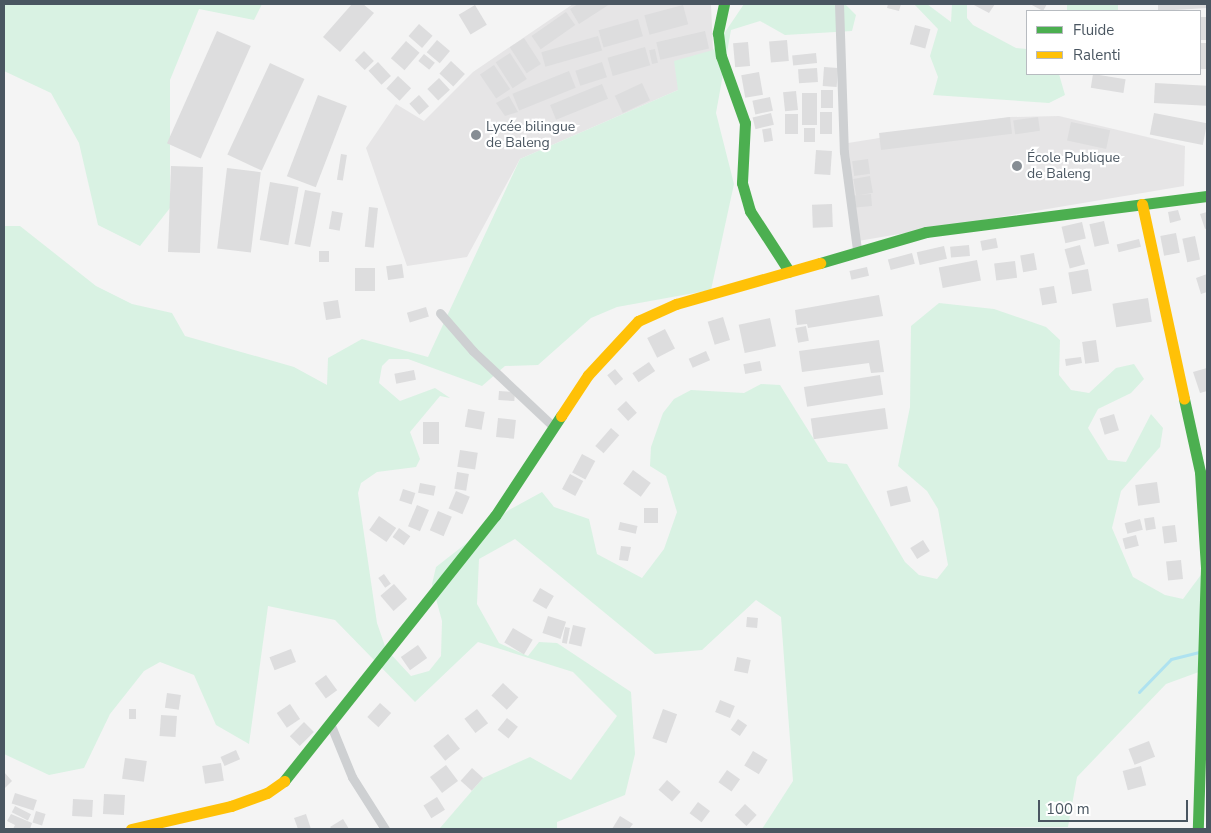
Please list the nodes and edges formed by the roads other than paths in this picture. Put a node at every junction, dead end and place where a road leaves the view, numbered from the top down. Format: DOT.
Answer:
graph roads {
  1 [pos="724,4"];
  2 [pos="839,4"];
  3 [pos="1207,196"];
  4 [pos="1142,204"];
  5 [pos="857,249"];
  6 [pos="789,271"];
  7 [pos="440,313"];
  8 [pos="554,427"];
  9 [pos="332,728"];
  10 [pos="132,829"];
  11 [pos="385,829"];
  12 [pos="1198,829"];
  1 -- 6 [label="street"];
  2 -- 5 [label="street"];
  3 -- 4 [label="street"];
  4 -- 5 [label="street"];
  4 -- 12 [label="street"];
  5 -- 6 [label="street"];
  6 -- 8 [label="street"];
  7 -- 8 [label="street"];
  8 -- 9 [label="street"];
  9 -- 10 [label="street"];
  9 -- 11 [label="street"];
}
